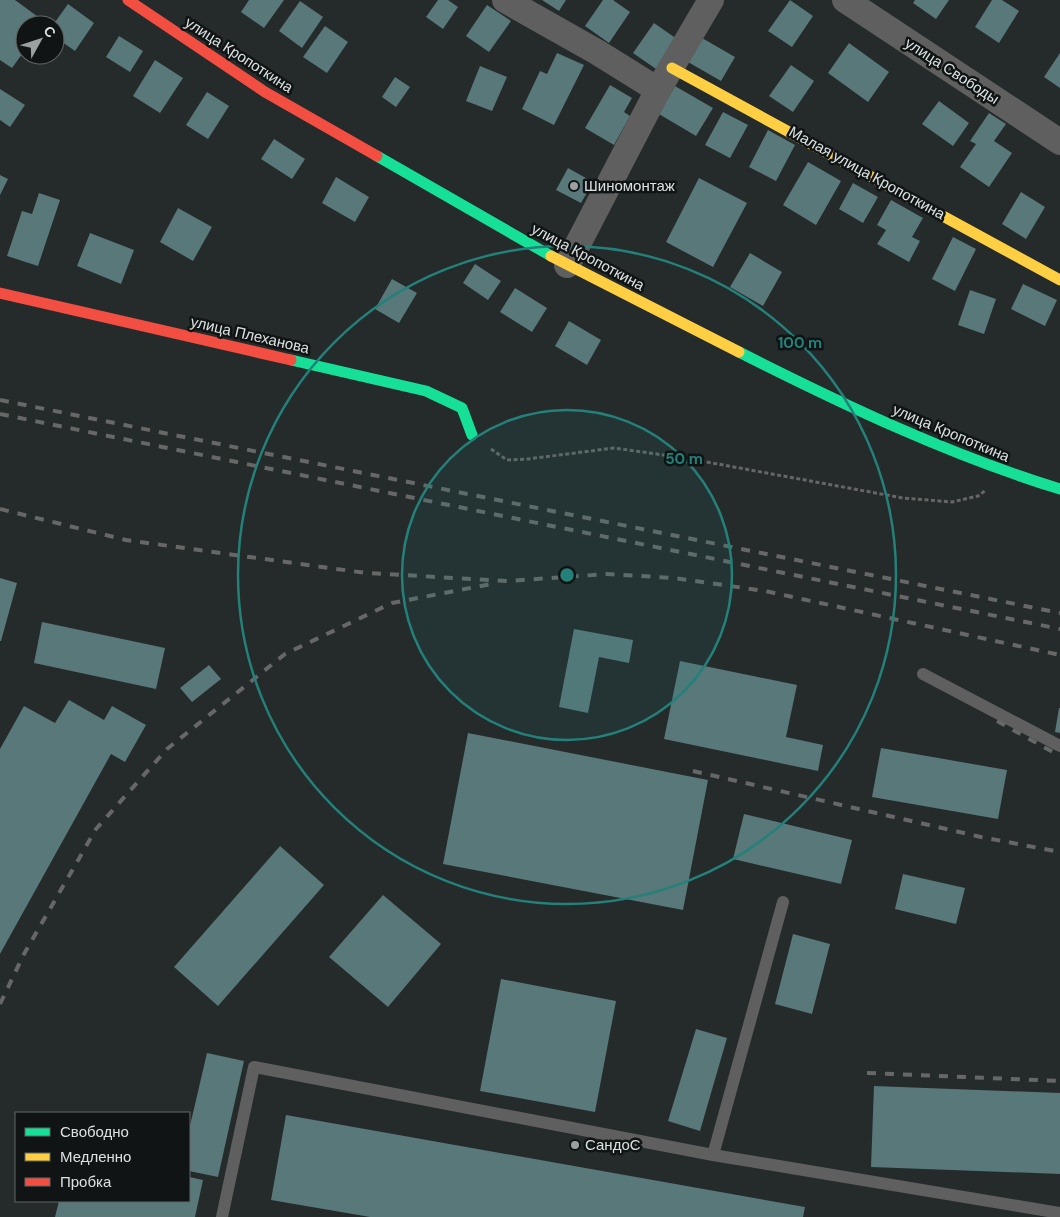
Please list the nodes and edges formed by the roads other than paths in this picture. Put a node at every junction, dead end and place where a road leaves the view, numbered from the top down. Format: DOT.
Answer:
graph roads {
  1 [pos="128,0"];
  2 [pos="505,0"];
  3 [pos="711,0"];
  4 [pos="845,0"];
  5 [pos="672,68"];
  6 [pos="658,90"];
  7 [pos="1060,142"];
  8 [pos="567,265"];
  9 [pos="1060,280"];
  10 [pos="0,293"];
  11 [pos="472,435"];
  12 [pos="1060,489"];
  13 [pos="923,674"];
  14 [pos="1060,746"];
  15 [pos="783,902"];
  16 [pos="713,1155"];
  17 [pos="1060,1213"];
  18 [pos="222,1217"];
  1 -- 8 [label="main road, улица Кропоткина"];
  2 -- 6 [label="street"];
  3 -- 5 [label="street"];
  4 -- 7 [label="street, улица Свободы"];
  5 -- 6 [label="street"];
  5 -- 9 [label="main road, Малая улица Кропоткина"];
  6 -- 8 [label="street"];
  8 -- 12 [label="main road, улица Кропоткина"];
  10 -- 11 [label="main road, улица Плеханова"];
  13 -- 14 [label="lane"];
  15 -- 16 [label="lane"];
  16 -- 17 [label="lane"];
  16 -- 18 [label="lane"];
}
